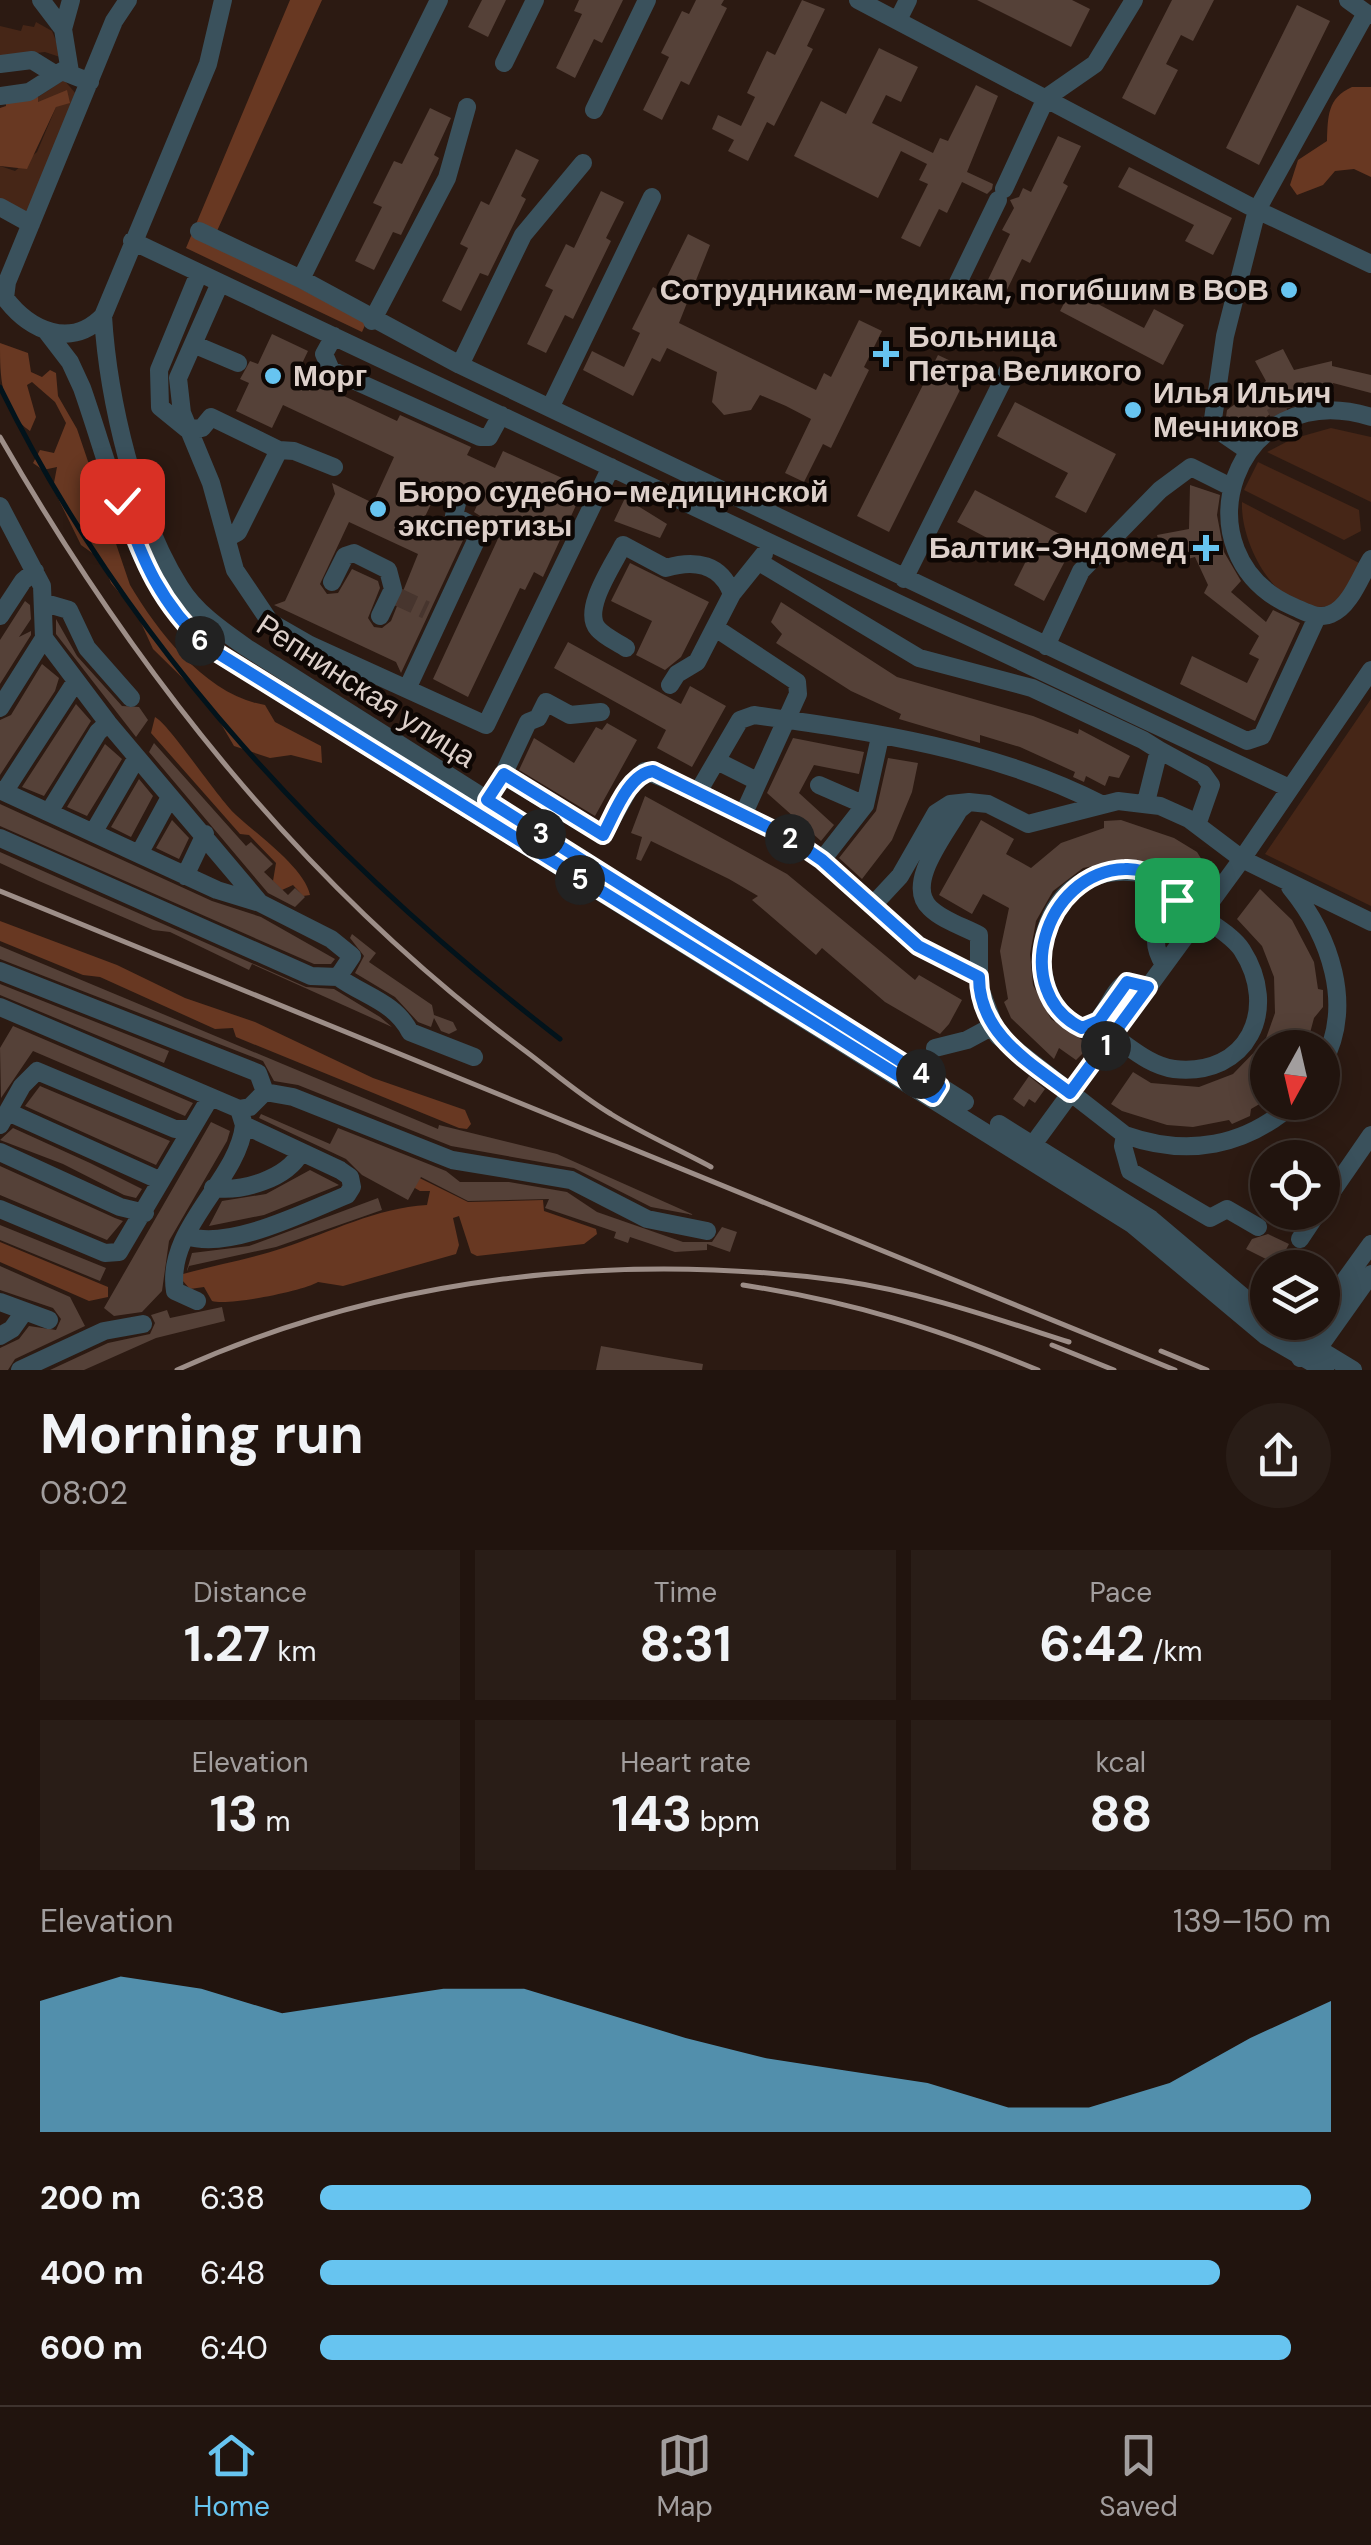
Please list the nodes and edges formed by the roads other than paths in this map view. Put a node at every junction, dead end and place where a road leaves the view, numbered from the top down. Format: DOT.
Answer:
graph roads {
  1 [pos="41,0"];
  2 [pos="70,0"];
  3 [pos="128,0"];
  4 [pos="440,0"];
  5 [pos="535,0"];
  6 [pos="647,0"];
  7 [pos="858,0"];
  8 [pos="908,0"];
  9 [pos="1134,0"];
  10 [pos="1348,0"];
  11 [pos="220,4"];
  12 [pos="1369,14"];
  13 [pos="898,20"];
  14 [pos="63,30"];
  15 [pos="0,64"];
  16 [pos="504,64"];
  17 [pos="62,72"];
  18 [pos="90,82"];
  19 [pos="0,96"];
  20 [pos="1046,98"];
  21 [pos="467,107"];
  22 [pos="594,110"];
  23 [pos="583,163"];
  24 [pos="652,197"];
  25 [pos="0,208"];
  26 [pos="1257,210"];
  27 [pos="31,224"];
  28 [pos="199,231"];
  29 [pos="132,242"];
  30 [pos="1371,264"];
  31 [pos="199,273"];
  32 [pos="302,279"];
  33 [pos="220,282"];
  34 [pos="953,293"];
  35 [pos="3,300"];
  36 [pos="103,316"];
  37 [pos="372,321"];
  38 [pos="47,332"];
  39 [pos="334,336"];
  40 [pos="193,344"];
  41 [pos="364,350"];
  42 [pos="238,364"];
  43 [pos="460,365"];
  44 [pos="1008,370"];
  45 [pos="350,378"];
  46 [pos="1302,402"];
  47 [pos="550,408"];
  48 [pos="1337,410"];
  49 [pos="501,415"];
  50 [pos="1371,417"];
  51 [pos="1271,418"];
  52 [pos="187,429"];
  53 [pos="1253,444"];
  54 [pos="279,450"];
  55 [pos="334,467"];
  56 [pos="611,467"];
  57 [pos="1231,487"];
  58 [pos="662,492"];
  59 [pos="458,499"];
  60 [pos="0,506"];
  61 [pos="652,510"];
  62 [pos="6,531"];
  63 [pos="227,538"];
  64 [pos="770,542"];
  65 [pos="1371,558"];
  66 [pos="760,562"];
  67 [pos="35,572"];
  68 [pos="904,579"];
  69 [pos="332,582"];
  70 [pos="732,594"];
  71 [pos="45,603"];
  72 [pos="0,616"];
  73 [pos="380,616"];
  74 [pos="1317,617"];
  75 [pos="717,629"];
  76 [pos="44,638"];
  77 [pos="1046,646"];
  78 [pos="626,648"];
  79 [pos="1371,670"];
  80 [pos="76,682"];
  81 [pos="670,685"];
  82 [pos="408,689"];
  83 [pos="131,698"];
  84 [pos="0,708"];
  85 [pos="601,712"];
  86 [pos="784,720"];
  87 [pos="108,724"];
  88 [pos="880,737"];
  89 [pos="1159,750"];
  90 [pos="136,758"];
  91 [pos="717,760"];
  92 [pos="504,774"];
  93 [pos="757,781"];
  94 [pos="819,785"];
  95 [pos="1289,788"];
  96 [pos="2,791"];
  97 [pos="698,792"];
  98 [pos="170,798"];
  99 [pos="487,800"];
  100 [pos="970,802"];
  101 [pos="1146,802"];
  102 [pos="1102,804"];
  103 [pos="865,805"];
  104 [pos="49,812"];
  105 [pos="744,813"];
  106 [pos="1197,825"];
  107 [pos="93,833"];
  108 [pos="204,834"];
  109 [pos="0,838"];
  110 [pos="139,854"];
  111 [pos="1242,859"];
  112 [pos="822,860"];
  113 [pos="186,876"];
  114 [pos="1282,880"];
  115 [pos="260,902"];
  116 [pos="873,905"];
  117 [pos="1200,916"];
  118 [pos="1371,922"];
  119 [pos="1164,966"];
  120 [pos="0,971"];
  121 [pos="338,977"];
  122 [pos="979,977"];
  123 [pos="1148,987"];
  124 [pos="0,1007"];
  125 [pos="992,1026"];
  126 [pos="1333,1030"];
  127 [pos="1113,1036"];
  128 [pos="935,1048"];
  129 [pos="474,1057"];
  130 [pos="265,1092"];
  131 [pos="1070,1093"];
  132 [pos="932,1097"];
  133 [pos="210,1098"];
  134 [pos="242,1117"];
  135 [pos="4,1119"];
  136 [pos="1275,1120"];
  137 [pos="190,1129"];
  138 [pos="1125,1135"];
  139 [pos="1371,1135"];
  140 [pos="1029,1150"];
  141 [pos="0,1152"];
  142 [pos="301,1152"];
  143 [pos="1340,1180"];
  144 [pos="162,1181"];
  145 [pos="213,1188"];
  146 [pos="0,1209"];
  147 [pos="144,1212"];
  148 [pos="1250,1221"];
  149 [pos="1306,1230"];
  150 [pos="707,1231"];
  151 [pos="187,1236"];
  152 [pos="1300,1238"];
  153 [pos="1371,1244"];
  154 [pos="1371,1274"];
  155 [pos="1340,1287"];
  156 [pos="197,1301"];
  157 [pos="0,1302"];
  158 [pos="1250,1303"];
  159 [pos="24,1312"];
  160 [pos="50,1320"];
  161 [pos="142,1324"];
  162 [pos="0,1336"];
  163 [pos="1295,1340"];
  164 [pos="1309,1340"];
  165 [pos="1306,1349"];
  166 [pos="20,1370"];
  167 [pos="1324,1370"];
  168 [pos="1353,1370"];
  1 -- 14 [label="street"];
  2 -- 14 [label="street"];
  3 -- 18 [label="street"];
  4 -- 32 [label="street"];
  5 -- 16 [label="street"];
  6 -- 22 [label="street"];
  7 -- 13 [label="street"];
  8 -- 13 [label="street"];
  9 -- 20 [label="street"];
  10 -- 12 [label="street"];
  11 -- 29 [label="street"];
  12 -- 26 [label="street"];
  13 -- 20 [label="street"];
  14 -- 17 [label="street"];
  15 -- 17 [label="street"];
  17 -- 18 [label="street"];
  17 -- 19 [label="street"];
  18 -- 27 [label="street"];
  20 -- 26 [label="street"];
  20 -- 34 [label="street"];
  21 -- 37 [label="street"];
  23 -- 43 [label="street"];
  24 -- 47 [label="street"];
  25 -- 27 [label="street"];
  26 -- 30 [label="street"];
  26 -- 53 [label="street"];
  27 -- 35 [label="street"];
  28 -- 32 [label="street"];
  29 -- 31 [label="street"];
  29 -- 36 [label="street"];
  31 -- 33 [label="street"];
  31 -- 52 [label="street"];
  32 -- 37 [label="street"];
  33 -- 39 [label="street"];
  33 -- 40 [label="street"];
  35 -- 38 [label="street, Репнинская улица"];
  36 -- 38 [label="street"];
  36 -- 99 [label="street, Репнинская улица"];
  37 -- 43 [label="street"];
  38 -- 132 [label="street, Репнинская улица"];
  39 -- 41 [label="street"];
  39 -- 45 [label="street"];
  40 -- 42 [label="street"];
  40 -- 52 [label="street"];
  41 -- 45 [label="street"];
  41 -- 49 [label="street"];
  43 -- 47 [label="street"];
  44 -- 68 [label="street"];
  45 -- 49 [label="street"];
  46 -- 48 [label="street"];
  47 -- 68 [label="street"];
  48 -- 50 [label="street"];
  48 -- 53 [label="street"];
  49 -- 56 [label="street"];
  51 -- 53 [label="street"];
  52 -- 54 [label="street"];
  52 -- 63 [label="street"];
  53 -- 57 [label="street"];
  54 -- 55 [label="street"];
  54 -- 63 [label="street"];
  56 -- 58 [label="street"];
  56 -- 82 [label="street"];
  57 -- 74 [label="street"];
  57 -- 77 [label="street"];
  58 -- 61 [label="street"];
  58 -- 64 [label="street"];
  59 -- 82 [label="street"];
  60 -- 62 [label="street"];
  62 -- 67 [label="street"];
  63 -- 82 [label="street"];
  64 -- 66 [label="street"];
  64 -- 95 [label="street"];
  65 -- 74 [label="street"];
  66 -- 70 [label="street"];
  66 -- 89 [label="street"];
  67 -- 71 [label="street"];
  67 -- 72 [label="street"];
  68 -- 77 [label="street"];
  69 -- 73 [label="street"];
  70 -- 75 [label="street"];
  70 -- 78 [label="street"];
  71 -- 76 [label="street"];
  71 -- 83 [label="street"];
  74 -- 77 [label="street"];
  75 -- 81 [label="street"];
  75 -- 86 [label="street"];
  76 -- 80 [label="street"];
  76 -- 84 [label="street"];
  79 -- 95 [label="street"];
  80 -- 87 [label="street"];
  80 -- 96 [label="street"];
  85 -- 92 [label="street"];
  86 -- 88 [label="street"];
  86 -- 91 [label="street"];
  86 -- 93 [label="street"];
  87 -- 90 [label="street"];
  87 -- 104 [label="street"];
  88 -- 102 [label="street"];
  88 -- 103 [label="street"];
  89 -- 101 [label="street"];
  89 -- 106 [label="street"];
  90 -- 98 [label="street"];
  90 -- 107 [label="street"];
  91 -- 93 [label="street"];
  91 -- 97 [label="street"];
  92 -- 97 [label="street"];
  92 -- 99 [label="street"];
  93 -- 105 [label="street"];
  94 -- 103 [label="street"];
  95 -- 111 [label="street"];
  96 -- 104 [label="street"];
  97 -- 105 [label="street"];
  98 -- 108 [label="street"];
  98 -- 110 [label="street"];
  99 -- 132 [label="street, Репнинская улица"];
  100 -- 102 [label="street"];
  100 -- 116 [label="street"];
  100 -- 122 [label="street"];
  101 -- 102 [label="street"];
  101 -- 106 [label="street"];
  103 -- 112 [label="street"];
  104 -- 107 [label="street"];
  105 -- 112 [label="street"];
  106 -- 111 [label="street"];
  107 -- 110 [label="street"];
  108 -- 113 [label="street"];
  108 -- 115 [label="street"];
  109 -- 121 [label="street"];
  110 -- 113 [label="street"];
  111 -- 114 [label="street"];
  111 -- 117 [label="street"];
  112 -- 116 [label="street"];
  113 -- 115 [label="street"];
  114 -- 118 [label="street"];
  114 -- 126 [label="street"];
  115 -- 121 [label="street"];
  116 -- 122 [label="street"];
  117 -- 119 [label="street"];
  117 -- 127 [label="street"];
  119 -- 123 [label="street"];
  119 -- 123 [label="street"];
  120 -- 130 [label="street"];
  121 -- 129 [label="street"];
  122 -- 125 [label="street"];
  123 -- 127 [label="street"];
  124 -- 133 [label="street"];
  125 -- 128 [label="street"];
  125 -- 131 [label="street"];
  127 -- 131 [label="street"];
  130 -- 134 [label="street"];
  130 -- 150 [label="street"];
  131 -- 138 [label="street"];
  131 -- 140 [label="street"];
  132 -- 158 [label="street, Репнинская улица"];
  132 -- 165 [label="street, Репнинская улица"];
  133 -- 134 [label="street"];
  133 -- 137 [label="street"];
  134 -- 142 [label="street"];
  134 -- 145 [label="street"];
  135 -- 137 [label="street"];
  135 -- 144 [label="street"];
  136 -- 138 [label="street"];
  137 -- 144 [label="street"];
  138 -- 148 [label="street"];
  139 -- 143 [label="street"];
  141 -- 147 [label="street"];
  142 -- 145 [label="street"];
  142 -- 151 [label="street"];
  144 -- 147 [label="street"];
  145 -- 151 [label="street"];
  146 -- 147 [label="street"];
  149 -- 152 [label="street"];
  151 -- 156 [label="street"];
  153 -- 155 [label="street"];
  154 -- 165 [label="street"];
  157 -- 159 [label="street"];
  159 -- 160 [label="street"];
  159 -- 162 [label="street"];
  161 -- 166 [label="street"];
  163 -- 165 [label="street, Репнинская улица"];
  164 -- 165 [label="street"];
  165 -- 167 [label="street, Репнинская улица"];
  165 -- 168 [label="street, Репнинская улица"];
}
